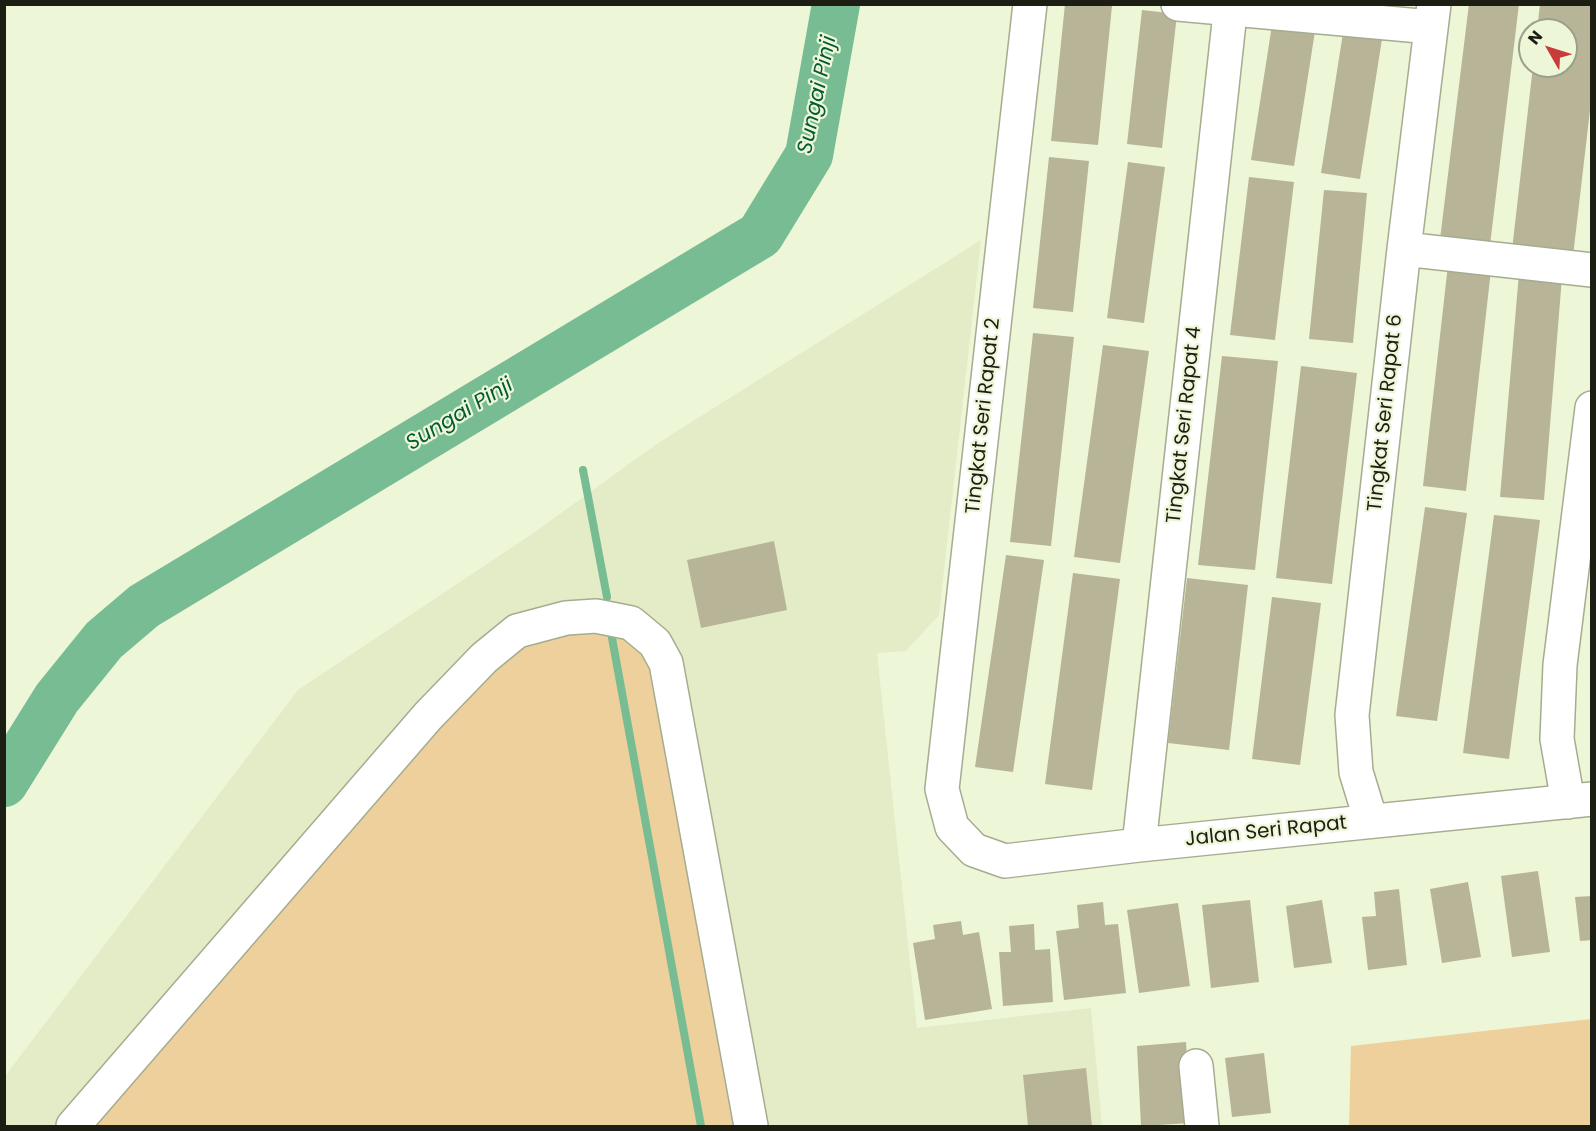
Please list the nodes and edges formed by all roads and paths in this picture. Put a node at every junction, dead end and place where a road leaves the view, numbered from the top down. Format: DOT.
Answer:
graph roads {
  1 [pos="1030,4"];
  2 [pos="1178,4"];
  3 [pos="1231,7"];
  4 [pos="1433,16"];
  5 [pos="1404,249"];
  6 [pos="1592,270"];
  7 [pos="1592,408"];
  8 [pos="1580,800"];
  9 [pos="1371,821"];
  10 [pos="952,827"];
  11 [pos="1139,845"];
  12 [pos="1196,1066"];
  13 [pos="73,1126"];
  14 [pos="751,1126"];
  15 [pos="1202,1126"];
  1 -- 10 [label="street, Tingkat Seri Rapat 2"];
  2 -- 3 [label="street"];
  3 -- 4 [label="street"];
  3 -- 11 [label="street, Tingkat Seri Rapat 4"];
  4 -- 5 [label="street, Tingkat Seri Rapat 6"];
  5 -- 6 [label="street"];
  5 -- 9 [label="street, Tingkat Seri Rapat 6"];
  7 -- 8 [label="street"];
  8 -- 9 [label="street, Jalan Seri Rapat"];
  9 -- 11 [label="street, Jalan Seri Rapat"];
  10 -- 11 [label="street, Jalan Seri Rapat"];
  12 -- 15 [label="street"];
  13 -- 14 [label="street"];
}
